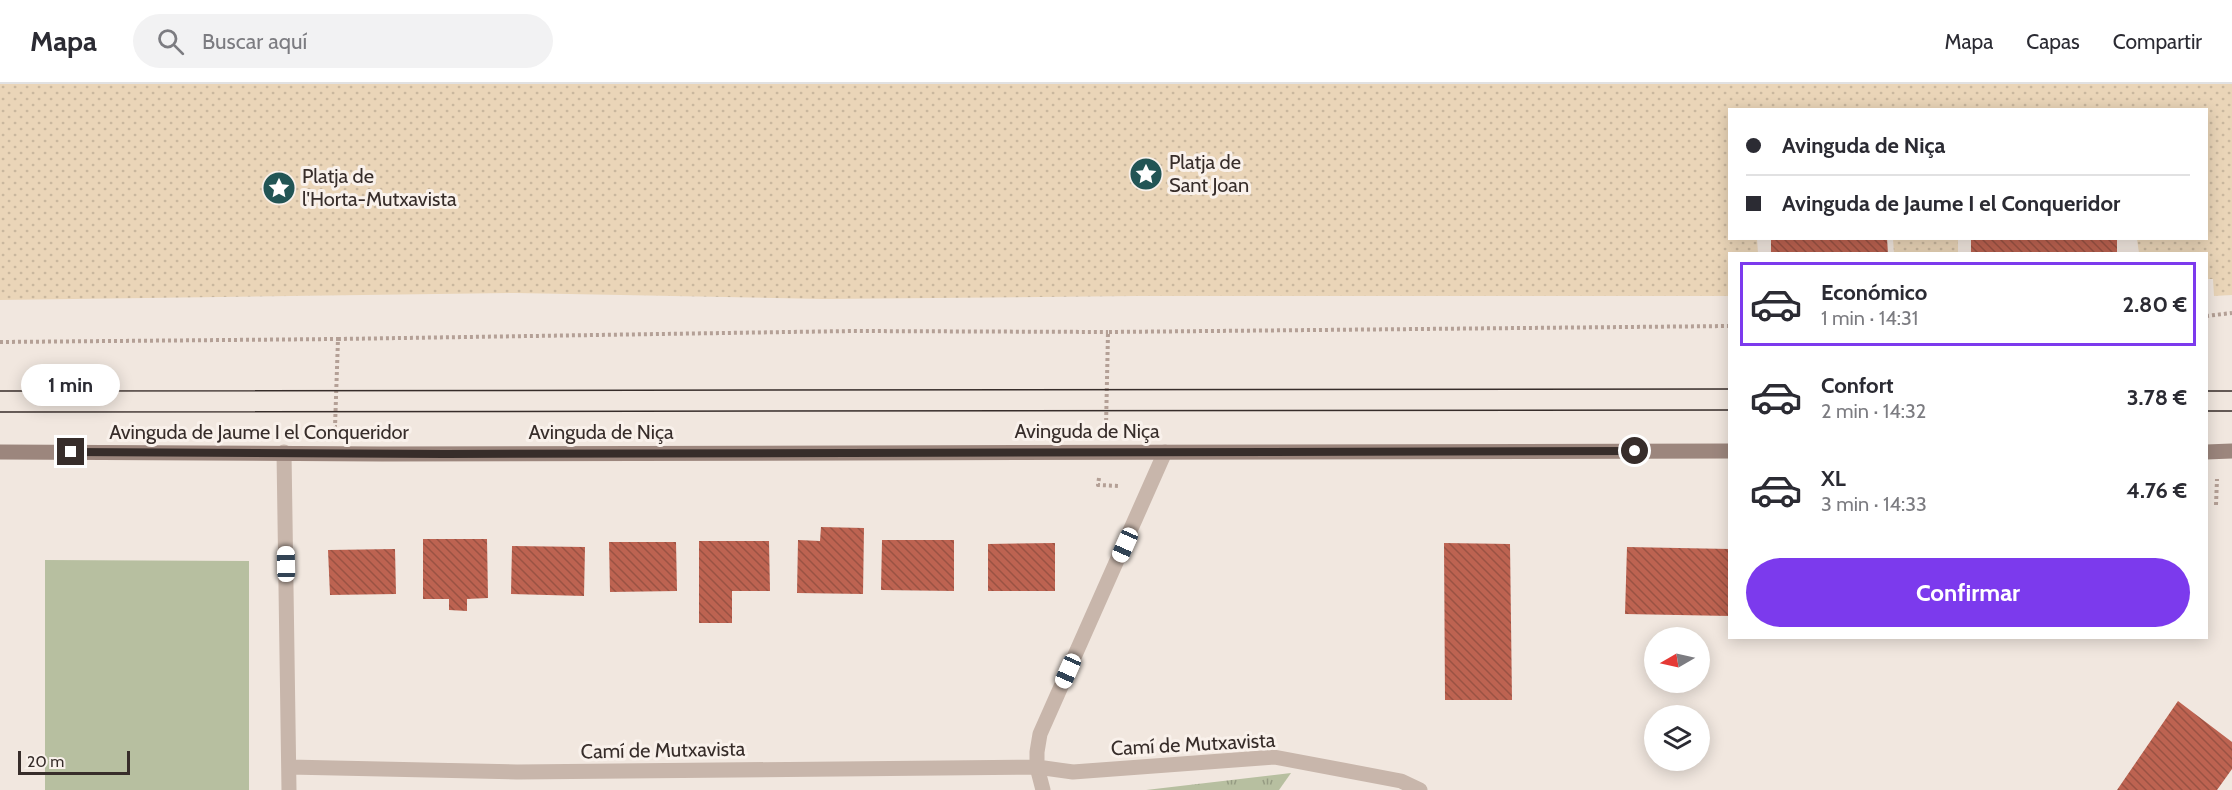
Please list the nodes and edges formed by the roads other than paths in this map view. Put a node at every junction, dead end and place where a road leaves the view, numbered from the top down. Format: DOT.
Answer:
graph roads {
  1 [pos="1728,451"];
  2 [pos="2232,451"];
  3 [pos="0,452"];
  4 [pos="284,452"];
  5 [pos="1165,452"];
  6 [pos="2208,452"];
  7 [pos="445,454"];
  8 [pos="289,767"];
  9 [pos="1037,767"];
  10 [pos="289,790"];
  11 [pos="1043,790"];
  12 [pos="1420,790"];
  1 -- 5 [label="street, Avinguda de Niça"];
  2 -- 6 [label="street"];
  3 -- 4 [label="street, Avinguda de Jaume I el Conqueridor"];
  4 -- 7 [label="street, Avinguda de Jaume I el Conqueridor"];
  4 -- 8 [label="street"];
  5 -- 7 [label="street, Avinguda de Niça"];
  5 -- 9 [label="street"];
  8 -- 9 [label="street, Camí de Mutxavista"];
  8 -- 10 [label="street"];
  9 -- 11 [label="street"];
  9 -- 12 [label="street, Camí de Mutxavista"];
}
